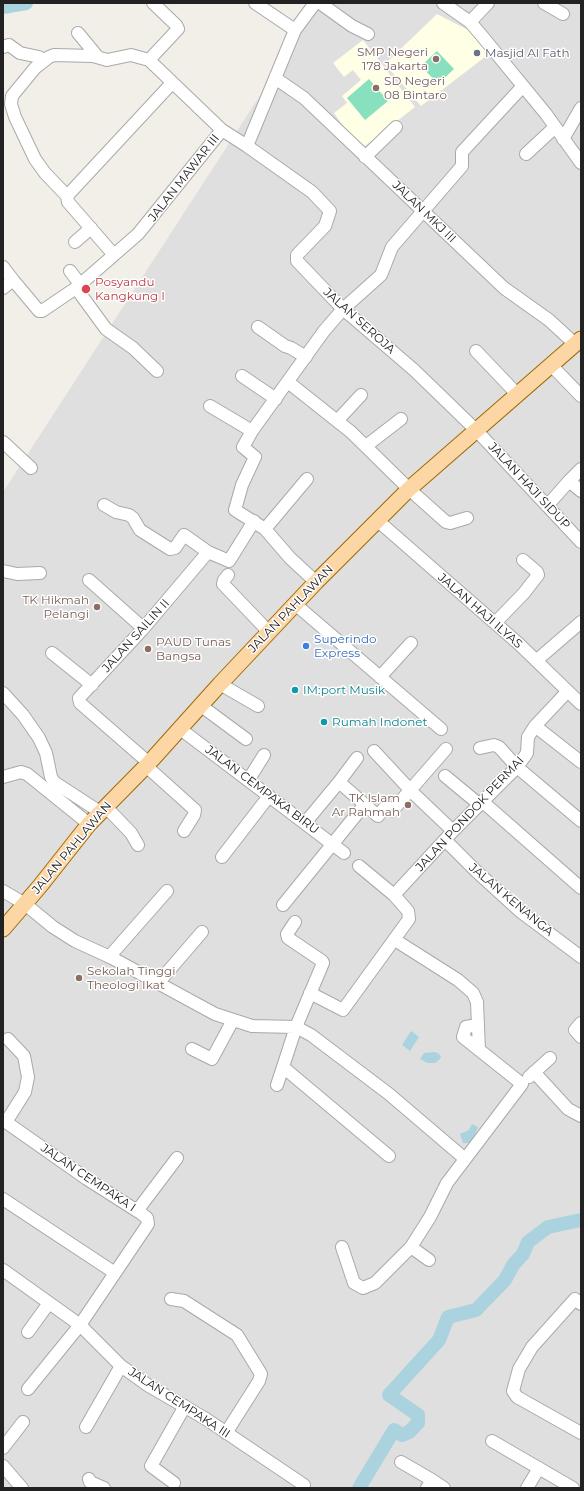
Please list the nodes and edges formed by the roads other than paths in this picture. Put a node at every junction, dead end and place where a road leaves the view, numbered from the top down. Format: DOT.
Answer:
graph roads {
  1 [pos="153,3"];
  2 [pos="255,3"];
  3 [pos="315,3"];
  4 [pos="320,3"];
  5 [pos="443,3"];
  6 [pos="488,3"];
  7 [pos="544,3"];
  8 [pos="563,14"];
  9 [pos="470,22"];
  10 [pos="295,30"];
  11 [pos="78,33"];
  12 [pos="368,34"];
  13 [pos="3,47"];
  14 [pos="97,56"];
  15 [pos="149,60"];
  16 [pos="43,61"];
  17 [pos="275,78"];
  18 [pos="172,83"];
  19 [pos="523,86"];
  20 [pos="581,108"];
  21 [pos="396,127"];
  22 [pos="554,128"];
  23 [pos="222,130"];
  24 [pos="563,139"];
  25 [pos="247,146"];
  26 [pos="526,154"];
  27 [pos="366,156"];
  28 [pos="581,163"];
  29 [pos="67,196"];
  30 [pos="423,210"];
  31 [pos="91,228"];
  32 [pos="76,242"];
  33 [pos="114,255"];
  34 [pos="3,267"];
  35 [pos="70,271"];
  36 [pos="14,280"];
  37 [pos="78,286"];
  38 [pos="3,288"];
  39 [pos="343,309"];
  40 [pos="258,327"];
  41 [pos="578,341"];
  42 [pos="476,351"];
  43 [pos="306,357"];
  44 [pos="551,365"];
  45 [pos="157,371"];
  46 [pos="242,376"];
  47 [pos="288,382"];
  48 [pos="361,394"];
  49 [pos="517,394"];
  50 [pos="581,396"];
  51 [pos="276,399"];
  52 [pos="210,406"];
  53 [pos="401,419"];
  54 [pos="337,421"];
  55 [pos="476,430"];
  56 [pos="252,431"];
  57 [pos="3,442"];
  58 [pos="366,446"];
  59 [pos="31,468"];
  60 [pos="581,469"];
  61 [pos="307,479"];
  62 [pos="569,481"];
  63 [pos="409,489"];
  64 [pos="581,491"];
  65 [pos="104,505"];
  66 [pos="547,506"];
  67 [pos="467,518"];
  68 [pos="377,520"];
  69 [pos="254,521"];
  70 [pos="265,529"];
  71 [pos="581,542"];
  72 [pos="208,552"];
  73 [pos="523,560"];
  74 [pos="3,571"];
  75 [pos="40,573"];
  76 [pos="228,575"];
  77 [pos="89,580"];
  78 [pos="316,582"];
  79 [pos="295,604"];
  80 [pos="581,622"];
  81 [pos="495,623"];
  82 [pos="143,628"];
  83 [pos="269,632"];
  84 [pos="411,643"];
  85 [pos="52,653"];
  86 [pos="537,660"];
  87 [pos="380,677"];
  88 [pos="220,684"];
  89 [pos="92,685"];
  90 [pos="567,692"];
  91 [pos="3,693"];
  92 [pos="581,704"];
  93 [pos="200,705"];
  94 [pos="258,706"];
  95 [pos="535,726"];
  96 [pos="179,728"];
  97 [pos="441,729"];
  98 [pos="246,739"];
  99 [pos="480,748"];
  100 [pos="446,749"];
  101 [pos="374,750"];
  102 [pos="264,755"];
  103 [pos="357,758"];
  104 [pos="581,762"];
  105 [pos="147,765"];
  106 [pos="517,767"];
  107 [pos="445,776"];
  108 [pos="3,777"];
  109 [pos="249,779"];
  110 [pos="339,782"];
  111 [pos="410,790"];
  112 [pos="269,796"];
  113 [pos="481,804"];
  114 [pos="362,809"];
  115 [pos="97,815"];
  116 [pos="581,821"];
  117 [pos="306,823"];
  118 [pos="184,831"];
  119 [pos="449,835"];
  120 [pos="332,844"];
  121 [pos="138,845"];
  122 [pos="344,853"];
  123 [pos="222,857"];
  124 [pos="359,866"];
  125 [pos="581,888"];
  126 [pos="3,891"];
  127 [pos="167,891"];
  128 [pos="394,896"];
  129 [pos="25,904"];
  130 [pos="283,905"];
  131 [pos="295,922"];
  132 [pos="3,929"];
  133 [pos="202,932"];
  134 [pos="395,940"];
  135 [pos="109,957"];
  136 [pos="581,957"];
  137 [pos="158,983"];
  138 [pos="310,993"];
  139 [pos="233,1020"];
  140 [pos="581,1022"];
  141 [pos="296,1027"];
  142 [pos="581,1037"];
  143 [pos="8,1039"];
  144 [pos="192,1049"];
  145 [pos="550,1058"];
  146 [pos="283,1067"];
  147 [pos="534,1072"];
  148 [pos="522,1084"];
  149 [pos="277,1085"];
  150 [pos="581,1116"];
  151 [pos="5,1121"];
  152 [pos="389,1156"];
  153 [pos="177,1158"];
  154 [pos="464,1158"];
  155 [pos="3,1199"];
  156 [pos="137,1211"];
  157 [pos="342,1247"];
  158 [pos="411,1247"];
  159 [pos="429,1260"];
  160 [pos="3,1270"];
  161 [pos="115,1273"];
  162 [pos="579,1297"];
  163 [pos="171,1299"];
  164 [pos="49,1303"];
  165 [pos="80,1325"];
  166 [pos="28,1332"];
  167 [pos="121,1366"];
  168 [pos="28,1389"];
  169 [pos="185,1406"];
  170 [pos="23,1422"];
  171 [pos="86,1427"];
  172 [pos="226,1433"];
  173 [pos="581,1433"];
  174 [pos="492,1441"];
  175 [pos="3,1448"];
  176 [pos="401,1462"];
  177 [pos="3,1466"];
  178 [pos="539,1468"];
  179 [pos="89,1479"];
  180 [pos="174,1483"];
  181 [pos="429,1484"];
  182 [pos="304,1485"];
  183 [pos="22,1488"];
  184 [pos="104,1488"];
  185 [pos="444,1488"];
  186 [pos="528,1488"];
  187 [pos="573,1488"];
  1 -- 15 [label="street"];
  2 -- 10 [label="street"];
  3 -- 10 [label="street"];
  4 -- 12 [label="street"];
  5 -- 9 [label="street"];
  6 -- 9 [label="street"];
  7 -- 8 [label="street"];
  9 -- 19 [label="street"];
  10 -- 17 [label="street"];
  11 -- 14 [label="street"];
  13 -- 16 [label="street"];
  14 -- 15 [label="street"];
  14 -- 16 [label="street"];
  15 -- 18 [label="street"];
  16 -- 29 [label="street"];
  17 -- 25 [label="street"];
  17 -- 27 [label="street, JALAN MKJ III"];
  18 -- 23 [label="street"];
  18 -- 29 [label="street"];
  19 -- 22 [label="street"];
  19 -- 30 [label="street"];
  20 -- 24 [label="street"];
  21 -- 27 [label="street"];
  22 -- 24 [label="street"];
  22 -- 26 [label="street"];
  23 -- 25 [label="street, JALAN MAWAR III"];
  23 -- 33 [label="street, JALAN MAWAR III"];
  24 -- 28 [label="street"];
  25 -- 39 [label="street, JALAN SEROJA"];
  27 -- 30 [label="street, JALAN MKJ III"];
  29 -- 31 [label="street"];
  30 -- 39 [label="street"];
  30 -- 41 [label="street, JALAN MKJ III"];
  31 -- 32 [label="street"];
  31 -- 33 [label="street"];
  33 -- 37 [label="street, JALAN MAWAR III"];
  34 -- 36 [label="street"];
  35 -- 37 [label="street"];
  36 -- 37 [label="street, JALAN MAWAR III"];
  36 -- 38 [label="street"];
  37 -- 45 [label="street"];
  39 -- 43 [label="street"];
  39 -- 55 [label="street, JALAN SEROJA"];
  40 -- 43 [label="street"];
  41 -- 44 [label="main road, JALAN PAHLAWAN"];
  42 -- 49 [label="street"];
  43 -- 47 [label="street"];
  44 -- 49 [label="main road, JALAN PAHLAWAN"];
  44 -- 50 [label="street"];
  46 -- 51 [label="street"];
  47 -- 51 [label="street"];
  47 -- 54 [label="street"];
  48 -- 54 [label="street"];
  49 -- 55 [label="main road, JALAN PAHLAWAN"];
  51 -- 56 [label="street"];
  52 -- 56 [label="street"];
  53 -- 58 [label="street"];
  54 -- 58 [label="street"];
  55 -- 63 [label="main road, JALAN PAHLAWAN"];
  55 -- 66 [label="street, JALAN HAJI SIDUP"];
  56 -- 69 [label="street"];
  57 -- 59 [label="street"];
  58 -- 63 [label="street"];
  60 -- 62 [label="street"];
  61 -- 70 [label="street"];
  62 -- 64 [label="street"];
  62 -- 66 [label="street"];
  63 -- 67 [label="street"];
  63 -- 68 [label="main road, JALAN PAHLAWAN"];
  65 -- 72 [label="street"];
  66 -- 71 [label="street, JALAN HAJI SIDUP"];
  68 -- 78 [label="main road, JALAN PAHLAWAN"];
  68 -- 81 [label="street, JALAN HAJI ILYAS"];
  69 -- 70 [label="street"];
  69 -- 72 [label="street"];
  70 -- 78 [label="street"];
  72 -- 82 [label="street, JALAN SAILIN II"];
  73 -- 81 [label="street"];
  74 -- 75 [label="street"];
  76 -- 83 [label="street"];
  77 -- 82 [label="street"];
  78 -- 79 [label="main road, JALAN PAHLAWAN"];
  79 -- 83 [label="main road, JALAN PAHLAWAN"];
  79 -- 87 [label="street"];
  80 -- 86 [label="street"];
  81 -- 86 [label="street, JALAN HAJI ILYAS"];
  82 -- 89 [label="street, JALAN SAILIN II"];
  83 -- 88 [label="main road, JALAN PAHLAWAN"];
  84 -- 87 [label="street"];
  85 -- 89 [label="street"];
  86 -- 90 [label="street, JALAN HAJI ILYAS"];
  87 -- 97 [label="street"];
  88 -- 93 [label="main road, JALAN PAHLAWAN"];
  88 -- 94 [label="street"];
  89 -- 105 [label="street, JALAN SAILIN II"];
  90 -- 92 [label="street, JALAN HAJI ILYAS"];
  90 -- 95 [label="street, JALAN PONDOK PERMAI"];
  91 -- 115 [label="street"];
  93 -- 96 [label="main road, JALAN PAHLAWAN"];
  93 -- 98 [label="street"];
  95 -- 104 [label="street"];
  95 -- 106 [label="street, JALAN PONDOK PERMAI"];
  96 -- 105 [label="main road, JALAN PAHLAWAN"];
  96 -- 109 [label="street, JALAN CEMPAKA BIRU"];
  99 -- 106 [label="street"];
  100 -- 111 [label="street"];
  101 -- 111 [label="street, JALAN KENANGA"];
  102 -- 109 [label="street"];
  103 -- 110 [label="street"];
  105 -- 115 [label="main road, JALAN PAHLAWAN"];
  105 -- 118 [label="street"];
  106 -- 113 [label="street, JALAN PONDOK PERMAI"];
  106 -- 116 [label="street"];
  107 -- 113 [label="street"];
  108 -- 115 [label="street"];
  109 -- 112 [label="street, JALAN CEMPAKA BIRU"];
  110 -- 111 [label="street"];
  110 -- 117 [label="street"];
  111 -- 119 [label="street, JALAN KENANGA"];
  112 -- 117 [label="street, JALAN CEMPAKA BIRU"];
  112 -- 123 [label="street"];
  113 -- 119 [label="street, JALAN PONDOK PERMAI"];
  113 -- 125 [label="street"];
  114 -- 120 [label="street"];
  115 -- 121 [label="street"];
  115 -- 129 [label="main road, JALAN PAHLAWAN"];
  117 -- 120 [label="street, JALAN CEMPAKA BIRU"];
  119 -- 128 [label="street, JALAN PONDOK PERMAI"];
  119 -- 136 [label="street, JALAN KENANGA"];
  120 -- 122 [label="street, JALAN CEMPAKA BIRU"];
  120 -- 130 [label="street"];
  124 -- 128 [label="street"];
  126 -- 129 [label="street"];
  127 -- 135 [label="street"];
  128 -- 134 [label="street"];
  129 -- 132 [label="main road, JALAN PAHLAWAN"];
  129 -- 135 [label="street"];
  131 -- 138 [label="street"];
  133 -- 137 [label="street"];
  134 -- 138 [label="street"];
  134 -- 148 [label="street"];
  135 -- 137 [label="street"];
  137 -- 139 [label="street"];
  138 -- 141 [label="street"];
  139 -- 141 [label="street"];
  139 -- 144 [label="street"];
  140 -- 142 [label="street"];
  141 -- 146 [label="street"];
  141 -- 154 [label="street"];
  143 -- 151 [label="street"];
  145 -- 147 [label="street"];
  146 -- 149 [label="street"];
  146 -- 152 [label="street"];
  147 -- 148 [label="street"];
  147 -- 150 [label="street"];
  148 -- 154 [label="street"];
  151 -- 156 [label="street, JALAN CEMPAKA I"];
  153 -- 156 [label="street"];
  154 -- 158 [label="street"];
  155 -- 161 [label="street"];
  156 -- 161 [label="street, JALAN CEMPAKA I"];
  157 -- 158 [label="street"];
  158 -- 159 [label="street"];
  160 -- 164 [label="street, JALAN CEMPAKA III"];
  161 -- 165 [label="street, JALAN CEMPAKA I"];
  162 -- 173 [label="street"];
  163 -- 172 [label="street"];
  164 -- 165 [label="street, JALAN CEMPAKA III"];
  164 -- 166 [label="street"];
  165 -- 167 [label="street, JALAN CEMPAKA III"];
  165 -- 168 [label="street, JALAN CEMPAKA I"];
  167 -- 169 [label="street, JALAN CEMPAKA III"];
  167 -- 171 [label="street"];
  169 -- 172 [label="street, JALAN CEMPAKA III"];
  169 -- 180 [label="street"];
  170 -- 175 [label="street"];
  172 -- 182 [label="street, JALAN CEMPAKA III"];
  174 -- 178 [label="street"];
  176 -- 181 [label="street"];
  177 -- 183 [label="street"];
  178 -- 186 [label="street"];
  178 -- 187 [label="street"];
  179 -- 184 [label="street"];
  181 -- 185 [label="street"];
}
